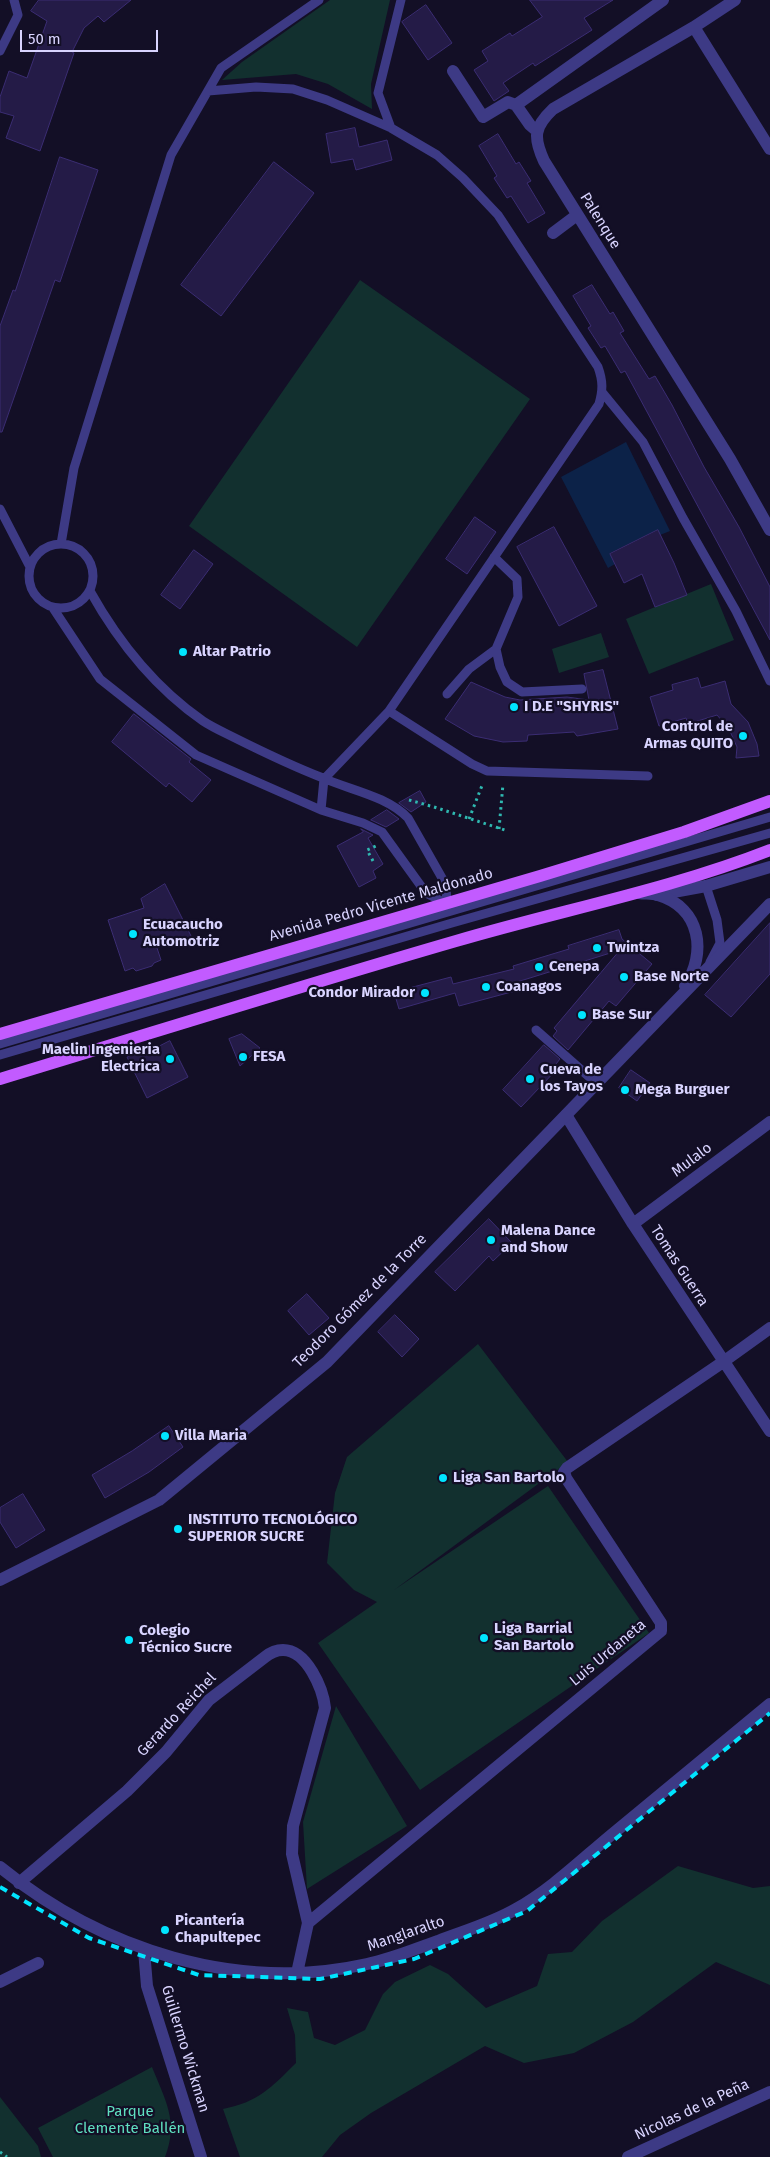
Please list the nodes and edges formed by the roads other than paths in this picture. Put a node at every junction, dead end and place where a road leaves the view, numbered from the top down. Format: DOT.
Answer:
graph roads {
  1 [pos="14,0"];
  2 [pos="319,0"];
  3 [pos="401,0"];
  4 [pos="664,0"];
  5 [pos="735,0"];
  6 [pos="694,27"];
  7 [pos="0,50"];
  8 [pos="453,71"];
  9 [pos="208,91"];
  10 [pos="516,105"];
  11 [pos="391,128"];
  12 [pos="537,131"];
  13 [pos="769,144"];
  14 [pos="577,215"];
  15 [pos="553,233"];
  16 [pos="602,392"];
  17 [pos="0,508"];
  18 [pos="770,530"];
  19 [pos="61,544"];
  20 [pos="494,557"];
  21 [pos="30,567"];
  22 [pos="90,591"];
  23 [pos="53,608"];
  24 [pos="496,648"];
  25 [pos="770,680"];
  26 [pos="582,689"];
  27 [pos="447,694"];
  28 [pos="389,711"];
  29 [pos="648,776"];
  30 [pos="324,779"];
  31 [pos="770,800"];
  32 [pos="321,810"];
  33 [pos="770,817"];
  34 [pos="770,833"];
  35 [pos="678,845"];
  36 [pos="770,850"];
  37 [pos="682,858"];
  38 [pos="770,867"];
  39 [pos="706,886"];
  40 [pos="639,893"];
  41 [pos="657,895"];
  42 [pos="770,904"];
  43 [pos="447,908"];
  44 [pos="452,923"];
  45 [pos="458,940"];
  46 [pos="705,973"];
  47 [pos="673,1004"];
  48 [pos="536,1030"];
  49 [pos="0,1034"];
  50 [pos="0,1044"];
  51 [pos="0,1056"];
  52 [pos="0,1079"];
  53 [pos="595,1082"];
  54 [pos="566,1115"];
  55 [pos="770,1122"];
  56 [pos="633,1224"];
  57 [pos="770,1328"];
  58 [pos="723,1362"];
  59 [pos="770,1431"];
  60 [pos="0,1580"];
  61 [pos="770,1704"];
  62 [pos="0,1868"];
  63 [pos="19,1883"];
  64 [pos="308,1923"];
  65 [pos="144,1950"];
  66 [pos="38,1964"];
  67 [pos="298,1973"];
  68 [pos="0,1982"];
  69 [pos="770,2092"];
  70 [pos="201,2157"];
  71 [pos="628,2157"];
  1 -- 7 [label="lane"];
  2 -- 9 [label="lane"];
  3 -- 11 [label="lane"];
  4 -- 10 [label="street"];
  5 -- 6 [label="street"];
  6 -- 12 [label="street"];
  6 -- 13 [label="street"];
  8 -- 10 [label="street"];
  9 -- 11 [label="lane"];
  9 -- 19 [label="lane"];
  10 -- 12 [label="street"];
  11 -- 16 [label="lane"];
  12 -- 14 [label="street, Palenque"];
  14 -- 15 [label="street"];
  14 -- 18 [label="street, Palenque"];
  16 -- 20 [label="lane"];
  16 -- 25 [label="lane"];
  17 -- 21 [label="lane"];
  19 -- 21 [label="lane"];
  19 -- 22 [label="lane"];
  20 -- 24 [label="lane"];
  20 -- 28 [label="lane"];
  21 -- 23 [label="lane"];
  22 -- 23 [label="lane"];
  22 -- 30 [label="lane"];
  23 -- 32 [label="lane"];
  24 -- 26 [label="lane"];
  24 -- 27 [label="lane"];
  28 -- 29 [label="lane"];
  28 -- 30 [label="lane"];
  30 -- 32 [label="lane"];
  30 -- 43 [label="lane"];
  31 -- 43 [label="main road, Avenida Pedro Vicente Maldonado"];
  32 -- 43 [label="lane"];
  33 -- 35 [label="lane"];
  34 -- 37 [label="lane"];
  35 -- 37 [label="lane"];
  35 -- 43 [label="lane"];
  36 -- 40 [label="main road"];
  37 -- 44 [label="lane"];
  38 -- 39 [label="street"];
  39 -- 41 [label="street"];
  39 -- 46 [label="lane"];
  40 -- 41 [label="street, Teodoro Gómez de la Torre"];
  40 -- 45 [label="main road"];
  41 -- 47 [label="street, Teodoro Gómez de la Torre"];
  42 -- 46 [label="street, Teodoro Gómez de la Torre"];
  43 -- 44 [label="lane"];
  43 -- 49 [label="main road, Avenida Pedro Vicente Maldonado"];
  43 -- 50 [label="lane"];
  44 -- 45 [label="lane"];
  44 -- 51 [label="lane"];
  45 -- 52 [label="main road"];
  46 -- 47 [label="street, Teodoro Gómez de la Torre"];
  47 -- 53 [label="street, Teodoro Gómez de la Torre"];
  48 -- 53 [label="lane"];
  53 -- 54 [label="street, Teodoro Gómez de la Torre"];
  54 -- 56 [label="street, Tomas Guerra"];
  54 -- 60 [label="street, Teodoro Gómez de la Torre"];
  55 -- 56 [label="street, Mulalo"];
  56 -- 58 [label="street, Tomas Guerra"];
  57 -- 58 [label="street, Luis Urdaneta"];
  58 -- 59 [label="street, Tomas Guerra"];
  58 -- 64 [label="street, Luis Urdaneta"];
  61 -- 67 [label="street, Manglaralto"];
  62 -- 63 [label="street, Manglaralto"];
  63 -- 64 [label="street, Gerardo Reichel"];
  63 -- 65 [label="street, Manglaralto"];
  64 -- 67 [label="street, Gerardo Reichel"];
  65 -- 67 [label="street, Manglaralto"];
  65 -- 70 [label="street, Guillermo Wickman"];
  66 -- 68 [label="street"];
  69 -- 71 [label="street, Nicolas de la Peña"];
}
